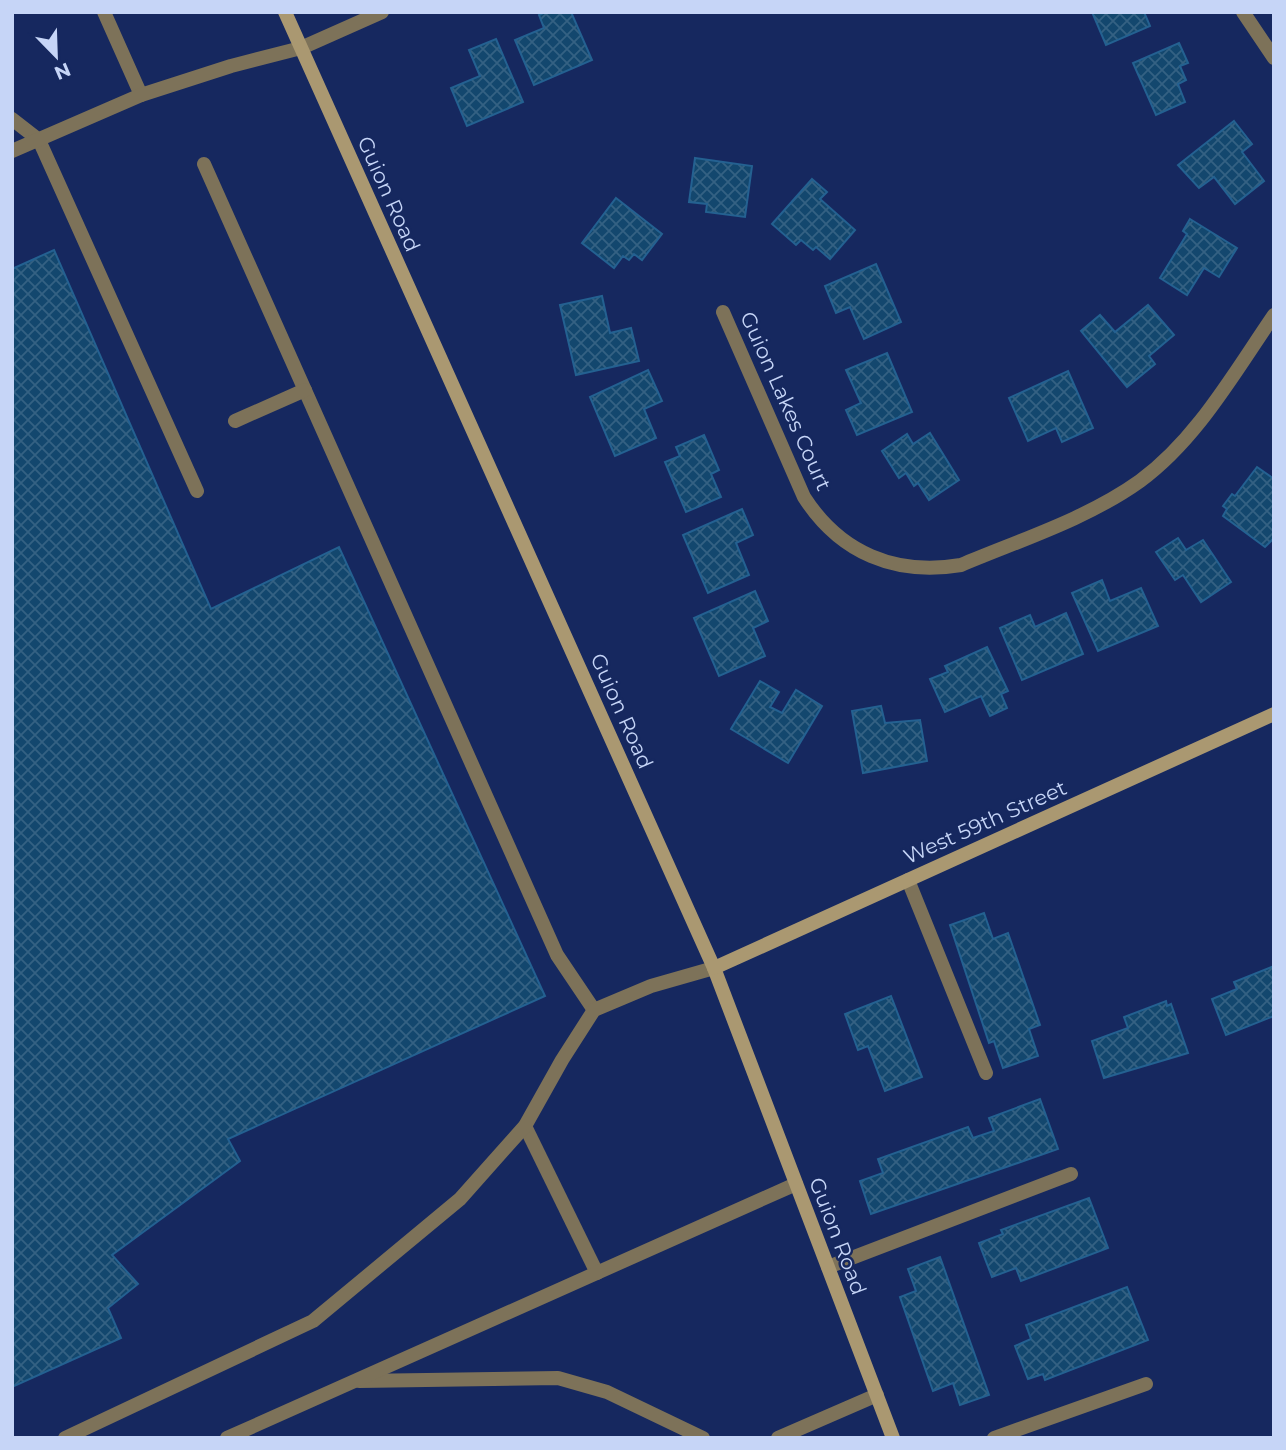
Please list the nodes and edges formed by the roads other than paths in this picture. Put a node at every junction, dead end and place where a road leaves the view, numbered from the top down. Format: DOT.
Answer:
graph roads {
  1 [pos="104,12"];
  2 [pos="285,12"];
  3 [pos="382,12"];
  4 [pos="1243,12"];
  5 [pos="301,48"];
  6 [pos="1274,58"];
  7 [pos="141,95"];
  8 [pos="12,119"];
  9 [pos="39,140"];
  10 [pos="12,151"];
  11 [pos="204,164"];
  12 [pos="723,312"];
  13 [pos="1274,315"];
  14 [pos="305,390"];
  15 [pos="235,421"];
  16 [pos="197,491"];
  17 [pos="1274,714"];
  18 [pos="908,880"];
  19 [pos="714,968"];
  20 [pos="594,1010"];
  21 [pos="986,1073"];
  22 [pos="525,1126"];
  23 [pos="1071,1174"];
  24 [pos="796,1184"];
  25 [pos="828,1267"];
  26 [pos="597,1273"];
  27 [pos="354,1381"];
  28 [pos="1146,1384"];
  29 [pos="877,1395"];
  30 [pos="65,1438"];
  31 [pos="227,1438"];
  32 [pos="703,1438"];
  33 [pos="778,1438"];
  34 [pos="893,1438"];
  35 [pos="994,1438"];
  1 -- 7 [label="street"];
  2 -- 5 [label="street, Guion Road"];
  3 -- 5 [label="street"];
  4 -- 6 [label="street"];
  5 -- 7 [label="street"];
  5 -- 19 [label="street, Guion Road"];
  7 -- 9 [label="street"];
  8 -- 9 [label="street"];
  9 -- 10 [label="street"];
  9 -- 16 [label="street"];
  11 -- 14 [label="street"];
  12 -- 13 [label="street, Guion Lakes Court"];
  14 -- 15 [label="street"];
  14 -- 20 [label="street"];
  17 -- 18 [label="street, West 59th Street"];
  18 -- 19 [label="street, West 59th Street"];
  18 -- 21 [label="street"];
  19 -- 20 [label="street"];
  19 -- 24 [label="street, Guion Road"];
  20 -- 22 [label="street"];
  22 -- 26 [label="street"];
  22 -- 30 [label="street"];
  23 -- 25 [label="street"];
  24 -- 25 [label="street, Guion Road"];
  24 -- 26 [label="street"];
  25 -- 29 [label="street, Guion Road"];
  26 -- 27 [label="street"];
  27 -- 31 [label="street"];
  27 -- 32 [label="street"];
  28 -- 35 [label="street"];
  29 -- 33 [label="street"];
  29 -- 34 [label="street, Guion Road"];
}
